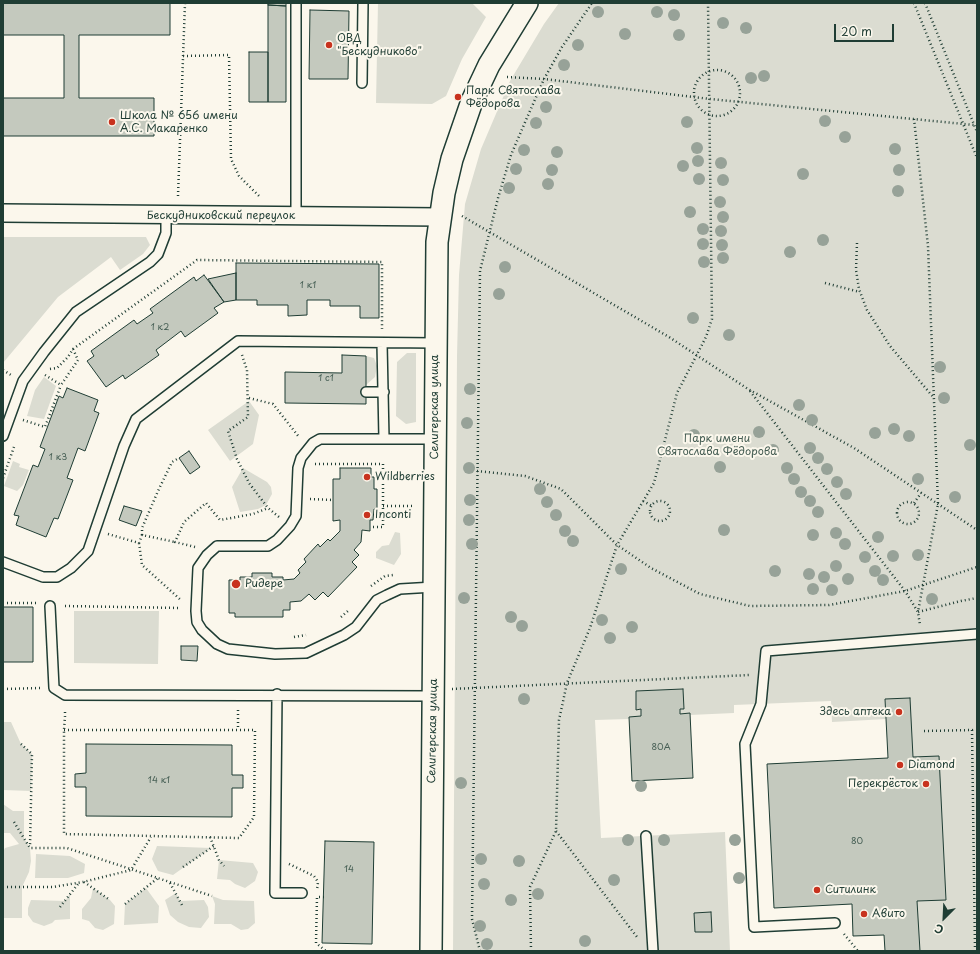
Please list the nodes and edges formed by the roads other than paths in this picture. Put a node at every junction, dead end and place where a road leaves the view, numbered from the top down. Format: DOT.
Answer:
graph roads {
  1 [pos="296,3"];
  2 [pos="363,3"];
  3 [pos="527,3"];
  4 [pos="362,83"];
  5 [pos="3,213"];
  6 [pos="166,216"];
  7 [pos="296,216"];
  8 [pos="450,216"];
  9 [pos="382,343"];
  10 [pos="435,343"];
  11 [pos="366,392"];
  12 [pos="384,392"];
  13 [pos="3,436"];
  14 [pos="384,439"];
  15 [pos="435,439"];
  16 [pos="3,562"];
  17 [pos="434,587"];
  18 [pos="50,606"];
  19 [pos="977,634"];
  20 [pos="442,692"];
  21 [pos="277,694"];
  22 [pos="646,836"];
  23 [pos="302,893"];
  24 [pos="835,923"];
  25 [pos="431,951"];
  26 [pos="653,951"];
  1 -- 7 [label="lane"];
  2 -- 4 [label="lane"];
  3 -- 8 [label="street, Селигерская улица"];
  5 -- 6 [label="street, Бескудниковский переулок"];
  6 -- 7 [label="street, Бескудниковский переулок"];
  6 -- 13 [label="lane"];
  7 -- 8 [label="street, Бескудниковский переулок"];
  8 -- 10 [label="street, Селигерская улица"];
  9 -- 10 [label="lane"];
  9 -- 12 [label="lane"];
  9 -- 16 [label="lane"];
  10 -- 15 [label="street, Селигерская улица"];
  11 -- 12 [label="lane"];
  12 -- 14 [label="lane"];
  14 -- 15 [label="lane"];
  14 -- 17 [label="lane"];
  15 -- 17 [label="street, Селигерская улица"];
  17 -- 20 [label="street, Селигерская улица"];
  18 -- 21 [label="lane"];
  19 -- 24 [label="lane"];
  20 -- 21 [label="lane"];
  20 -- 25 [label="street, Селигерская улица"];
  21 -- 23 [label="lane"];
  22 -- 26 [label="lane"];
}
